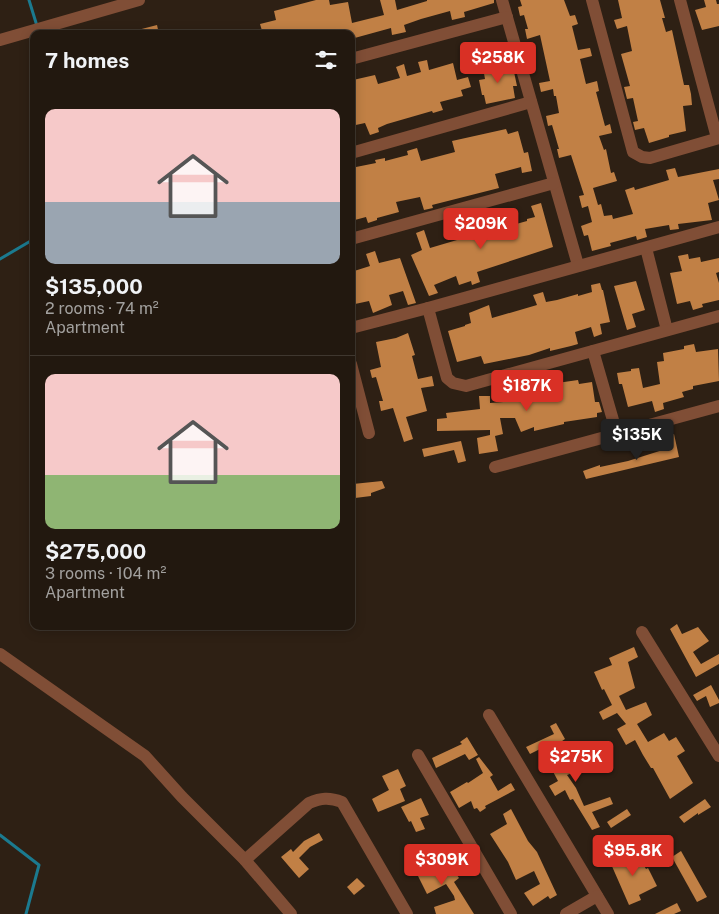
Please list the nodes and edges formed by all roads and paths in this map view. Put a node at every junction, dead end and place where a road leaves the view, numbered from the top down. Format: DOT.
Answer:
graph roads {
  1 [pos="139,0"];
  2 [pos="502,0"];
  3 [pos="592,0"];
  4 [pos="680,0"];
  5 [pos="507,17"];
  6 [pos="33,30"];
  7 [pos="30,31"];
  8 [pos="0,40"];
  9 [pos="355,58"];
  10 [pos="531,102"];
  11 [pos="718,138"];
  12 [pos="355,152"];
  13 [pos="554,183"];
  14 [pos="719,227"];
  15 [pos="355,238"];
  16 [pos="646,248"];
  17 [pos="578,265"];
  18 [pos="428,308"];
  19 [pos="719,316"];
  20 [pos="355,327"];
  21 [pos="667,330"];
  22 [pos="593,351"];
  23 [pos="355,379"];
  24 [pos="719,406"];
  25 [pos="369,432"];
  26 [pos="617,434"];
  27 [pos="495,467"];
  28 [pos="642,632"];
  29 [pos="0,654"];
  30 [pos="490,715"];
  31 [pos="714,734"];
  32 [pos="418,755"];
  33 [pos="719,756"];
  34 [pos="245,860"];
  35 [pos="597,896"];
  36 [pos="290,914"];
  37 [pos="407,914"];
  38 [pos="512,914"];
  39 [pos="566,914"];
  40 [pos="608,914"];
  1 -- 6 [label="street"];
  2 -- 5 [label="street"];
  3 -- 11 [label="street"];
  4 -- 11 [label="street"];
  5 -- 9 [label="street"];
  5 -- 10 [label="street"];
  7 -- 8 [label="street"];
  10 -- 12 [label="street"];
  10 -- 13 [label="street"];
  13 -- 15 [label="street"];
  13 -- 17 [label="street"];
  14 -- 16 [label="street"];
  16 -- 17 [label="street"];
  16 -- 21 [label="street"];
  17 -- 18 [label="street"];
  18 -- 20 [label="street"];
  18 -- 22 [label="street"];
  19 -- 21 [label="street"];
  21 -- 22 [label="street"];
  22 -- 26 [label="street"];
  23 -- 25 [label="street"];
  24 -- 26 [label="street"];
  26 -- 27 [label="street"];
  28 -- 31 [label="street"];
  29 -- 34 [label="street"];
  30 -- 35 [label="street"];
  31 -- 33 [label="street"];
  32 -- 38 [label="street"];
  34 -- 36 [label="street"];
  34 -- 37 [label="street"];
  35 -- 39 [label="street"];
  35 -- 40 [label="street"];
}
